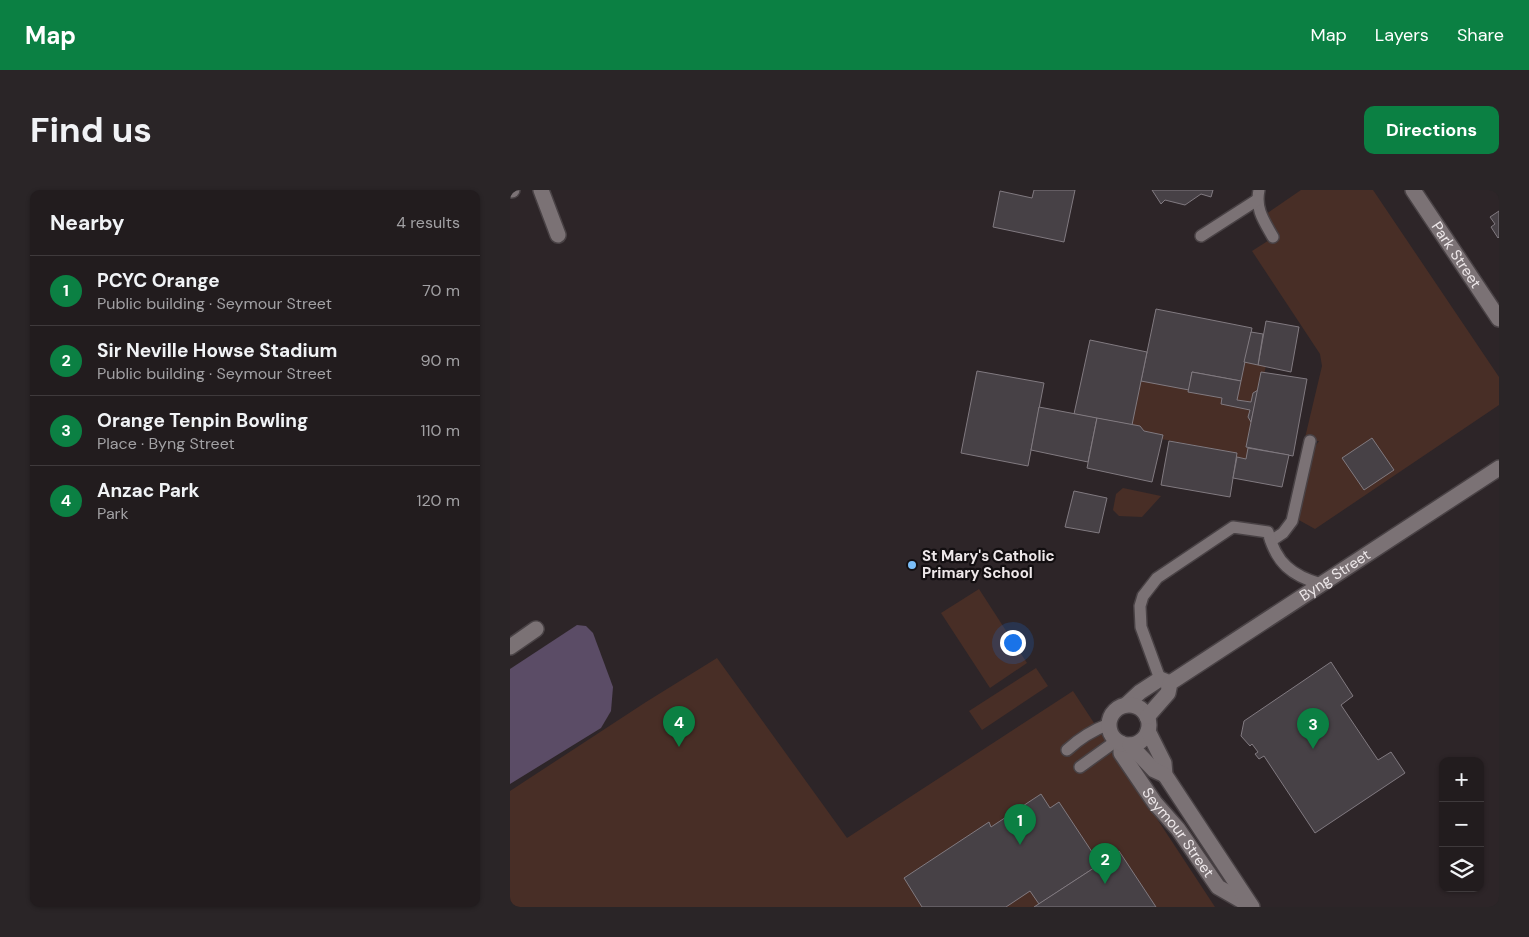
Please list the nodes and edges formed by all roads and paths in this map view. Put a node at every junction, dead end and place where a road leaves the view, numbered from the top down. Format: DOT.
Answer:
graph roads {
  1 [pos="541,190"];
  2 [pos="1414,190"];
  3 [pos="1258,195"];
  4 [pos="558,235"];
  5 [pos="1201,236"];
  6 [pos="1273,237"];
  7 [pos="1499,320"];
  8 [pos="1310,441"];
  9 [pos="1499,468"];
  10 [pos="1271,541"];
  11 [pos="1321,584"];
  12 [pos="536,629"];
  13 [pos="510,647"];
  14 [pos="1165,681"];
  15 [pos="1126,705"];
  16 [pos="1109,724"];
  17 [pos="1148,724"];
  18 [pos="1122,743"];
  19 [pos="1068,750"];
  20 [pos="1080,767"];
  21 [pos="1165,774"];
  22 [pos="1252,907"];
  1 -- 4 [label="street"];
  2 -- 7 [label="street, Park Street"];
  3 -- 5 [label="lane"];
  3 -- 6 [label="lane"];
  8 -- 10 [label="lane"];
  9 -- 11 [label="street, Byng Street"];
  10 -- 11 [label="lane"];
  10 -- 14 [label="lane"];
  11 -- 14 [label="street, Byng Street"];
  12 -- 13 [label="street"];
  14 -- 15 [label="street, Byng Street"];
  14 -- 17 [label="street, Byng Street"];
  15 -- 16 [label="street"];
  15 -- 17 [label="street"];
  16 -- 18 [label="street"];
  16 -- 19 [label="lane"];
  17 -- 18 [label="street"];
  17 -- 21 [label="street, Seymour Street"];
  18 -- 20 [label="lane"];
  18 -- 21 [label="street, Seymour Street"];
  18 -- 22 [label="street, Seymour Street"];
  21 -- 22 [label="street, Seymour Street"];
}
